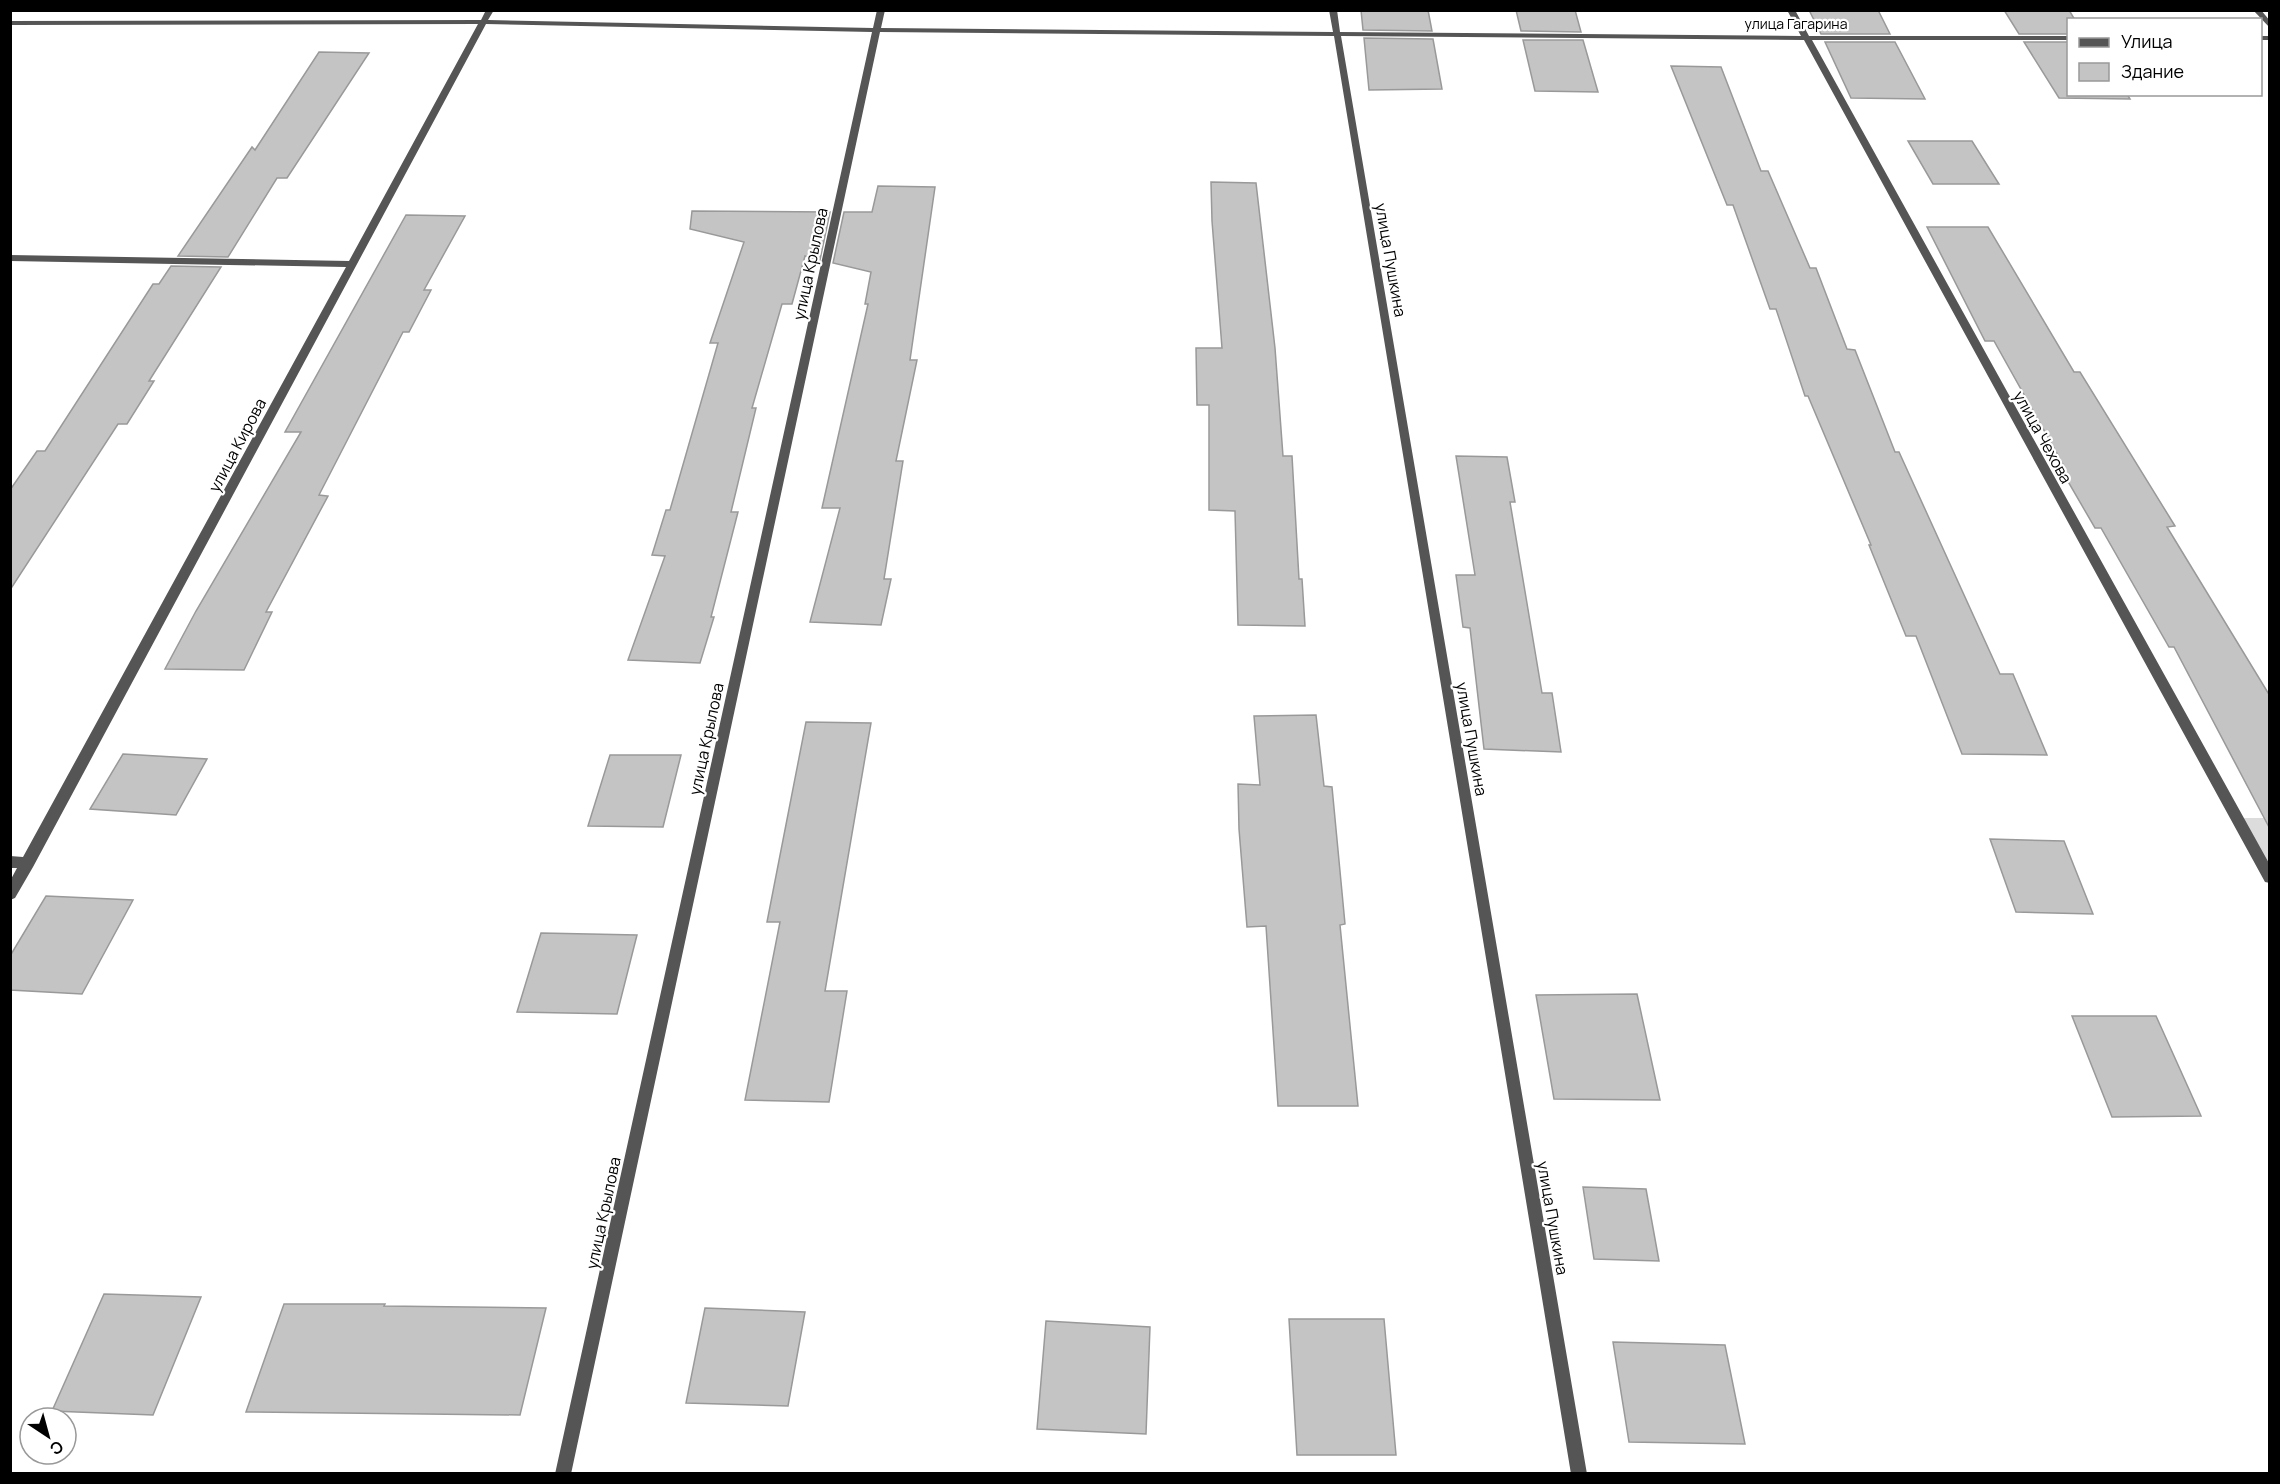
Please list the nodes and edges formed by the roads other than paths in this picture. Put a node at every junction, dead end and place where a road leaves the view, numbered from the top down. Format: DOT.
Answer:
graph roads {
  1 [pos="490,10"];
  2 [pos="881,10"];
  3 [pos="1333,10"];
  4 [pos="1791,10"];
  5 [pos="2256,10"];
  6 [pos="484,22"];
  7 [pos="10,23"];
  8 [pos="2270,26"];
  9 [pos="877,30"];
  10 [pos="1336,33"];
  11 [pos="1806,38"];
  12 [pos="2067,38"];
  13 [pos="10,258"];
  14 [pos="352,264"];
  15 [pos="10,862"];
  16 [pos="28,863"];
  17 [pos="2270,878"];
  18 [pos="10,894"];
  19 [pos="563,1473"];
  20 [pos="1580,1473"];
  1 -- 6 [label="street, улица Кирова"];
  2 -- 9 [label="street, улица Крылова"];
  3 -- 10 [label="street, улица Пушкина"];
  4 -- 11 [label="street, улица Чехова"];
  5 -- 8 [label="street"];
  6 -- 7 [label="street, улица Гагарина"];
  6 -- 9 [label="street, улица Гагарина"];
  6 -- 14 [label="street, улица Кирова"];
  9 -- 10 [label="street, улица Гагарина"];
  9 -- 19 [label="street, улица Крылова"];
  10 -- 11 [label="street, улица Гагарина"];
  10 -- 20 [label="street, улица Пушкина"];
  11 -- 12 [label="street, улица Гагарина"];
  11 -- 17 [label="street, улица Чехова"];
  13 -- 14 [label="street"];
  14 -- 16 [label="street, улица Кирова"];
  15 -- 16 [label="street"];
  16 -- 18 [label="street, улица Кирова"];
}
